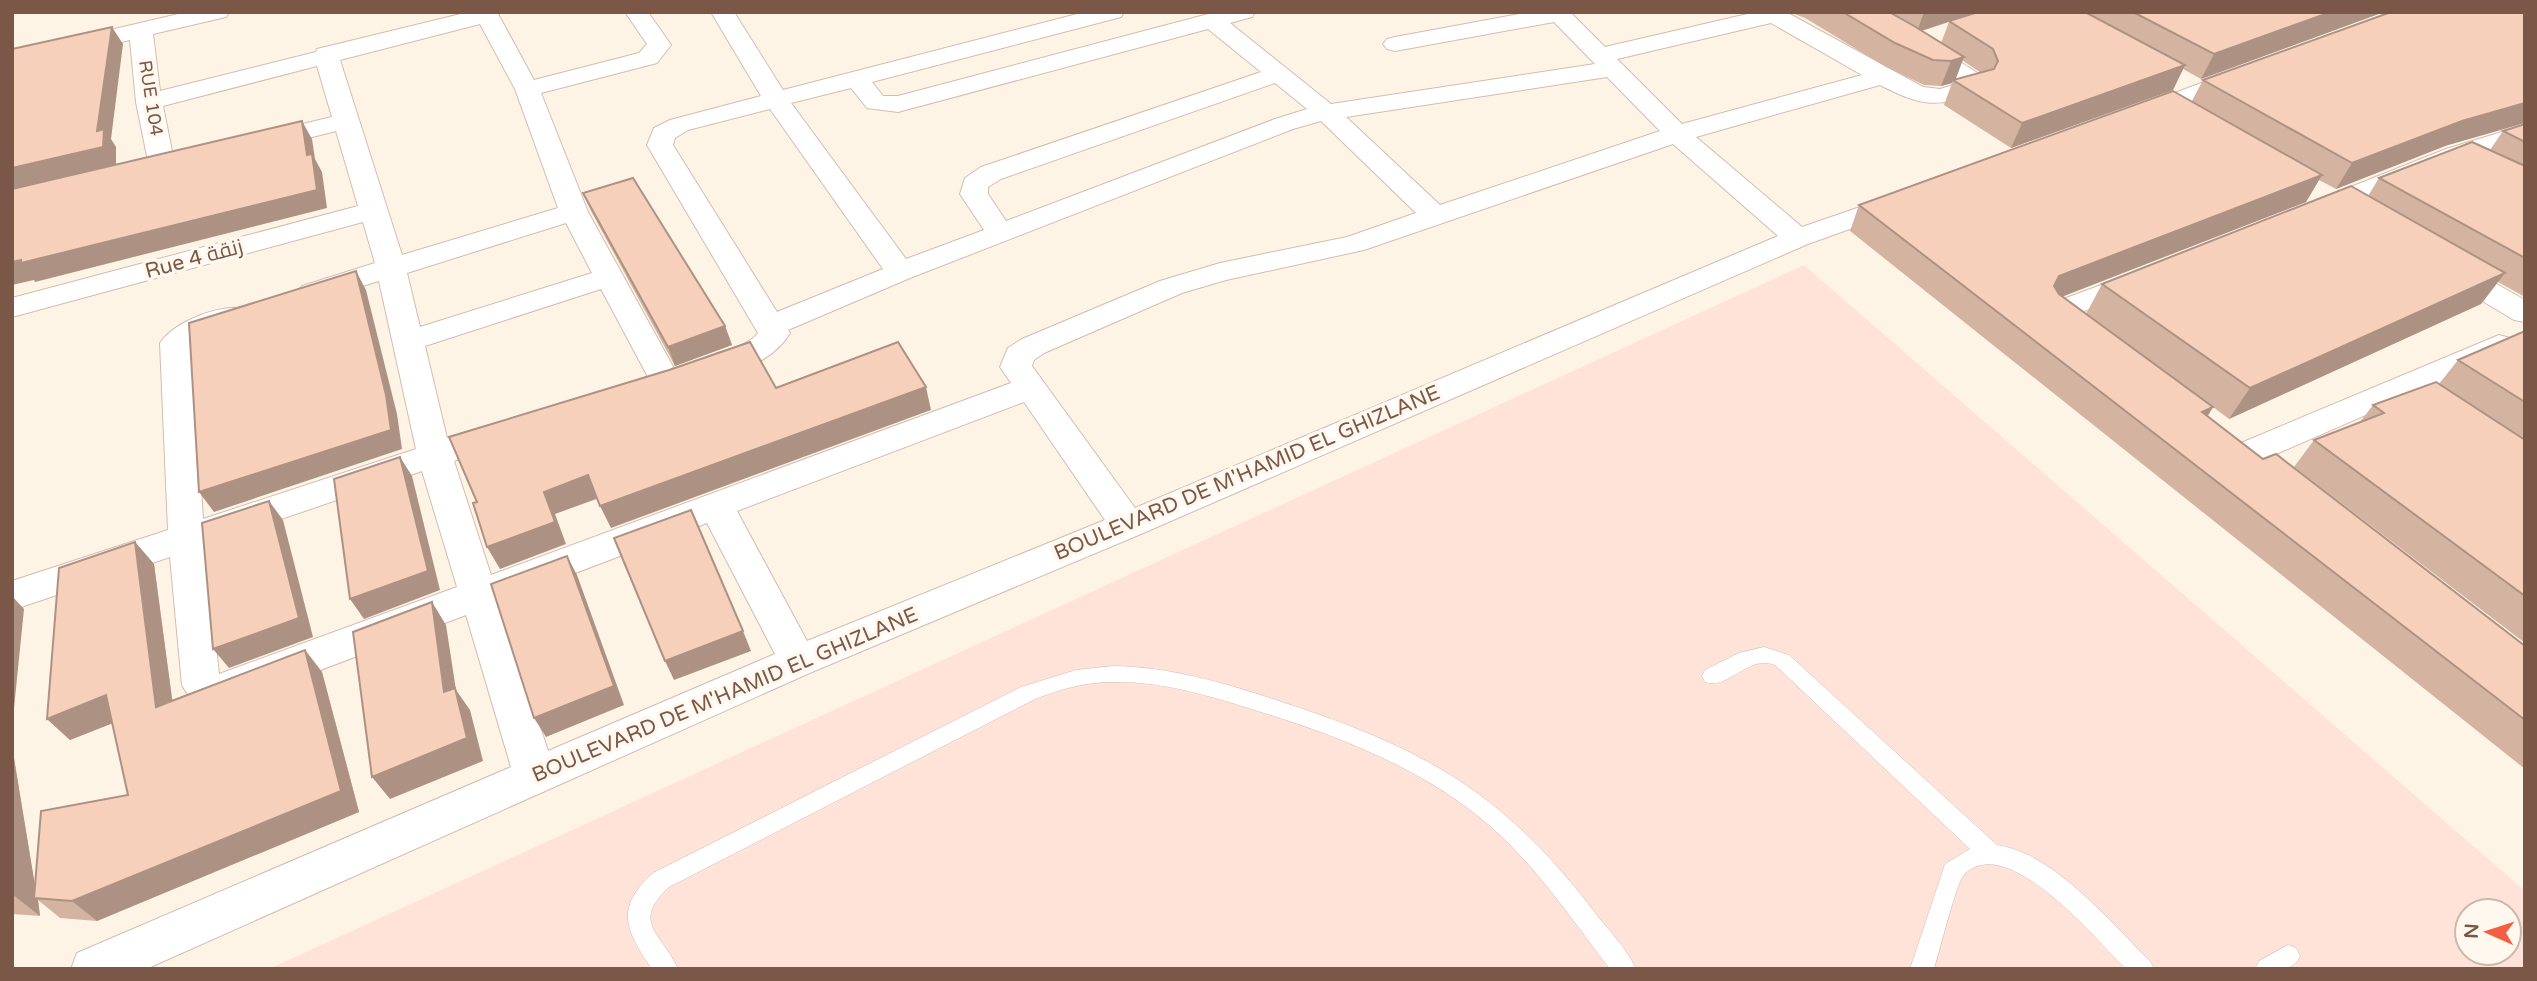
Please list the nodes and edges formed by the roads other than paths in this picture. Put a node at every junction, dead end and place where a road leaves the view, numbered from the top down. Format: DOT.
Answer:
graph roads {
  1 [pos="218,12"];
  2 [pos="636,12"];
  3 [pos="723,12"];
  4 [pos="1113,12"];
  5 [pos="1244,12"];
  6 [pos="1859,12"];
  7 [pos="485,13"];
  8 [pos="1558,13"];
  9 [pos="1771,14"];
  10 [pos="1050,20"];
  11 [pos="1213,21"];
  12 [pos="141,30"];
  13 [pos="1940,35"];
  14 [pos="1915,43"];
  15 [pos="1395,44"];
  16 [pos="949,53"];
  17 [pos="326,54"];
  18 [pos="12,60"];
  19 [pos="1605,62"];
  20 [pos="2274,62"];
  21 [pos="1279,74"];
  22 [pos="856,78"];
  23 [pos="1883,78"];
  24 [pos="974,85"];
  25 [pos="527,89"];
  26 [pos="2180,91"];
  27 [pos="776,100"];
  28 [pos="149,102"];
  29 [pos="1326,112"];
  30 [pos="346,121"];
  31 [pos="2112,124"];
  32 [pos="2198,125"];
  33 [pos="2525,133"];
  34 [pos="1677,134"];
  35 [pos="241,147"];
  36 [pos="2455,155"];
  37 [pos="188,160"];
  38 [pos="162,166"];
  39 [pos="135,173"];
  40 [pos="2490,173"];
  41 [pos="2300,184"];
  42 [pos="1929,191"];
  43 [pos="375,210"];
  44 [pos="2346,210"];
  45 [pos="574,212"];
  46 [pos="1436,217"];
  47 [pos="2296,218"];
  48 [pos="1001,234"];
  49 [pos="1798,238"];
  50 [pos="2430,258"];
  51 [pos="391,268"];
  52 [pos="900,272"];
  53 [pos="2158,272"];
  54 [pos="609,277"];
  55 [pos="12,308"];
  56 [pos="2525,313"];
  57 [pos="770,326"];
  58 [pos="2525,334"];
  59 [pos="2091,337"];
  60 [pos="409,341"];
  61 [pos="2406,386"];
  62 [pos="1028,388"];
  63 [pos="2438,407"];
  64 [pos="524,425"];
  65 [pos="434,453"];
  66 [pos="2280,478"];
  67 [pos="716,506"];
  68 [pos="1128,525"];
  69 [pos="186,537"];
  70 [pos="12,596"];
  71 [pos="479,596"];
  72 [pos="798,661"];
  73 [pos="1712,676"];
  74 [pos="535,776"];
  75 [pos="1992,855"];
  76 [pos="2288,956"];
  77 [pos="94,969"];
  78 [pos="666,969"];
  79 [pos="1624,969"];
  80 [pos="1922,969"];
  81 [pos="2142,969"];
  82 [pos="2267,969"];
  1 -- 12 [label="street"];
  2 -- 25 [label="street"];
  3 -- 27 [label="street"];
  4 -- 10 [label="street"];
  5 -- 11 [label="street"];
  6 -- 14 [label="street"];
  7 -- 17 [label="street"];
  7 -- 25 [label="street"];
  8 -- 15 [label="street"];
  8 -- 19 [label="street"];
  9 -- 19 [label="street"];
  9 -- 23 [label="street"];
  10 -- 16 [label="street"];
  11 -- 21 [label="street"];
  11 -- 24 [label="street"];
  12 -- 18 [label="street"];
  12 -- 28 [label="street, RUE 104"];
  13 -- 14 [label="street"];
  14 -- 23 [label="street"];
  16 -- 22 [label="street"];
  16 -- 24 [label="street"];
  17 -- 28 [label="street"];
  17 -- 30 [label="street"];
  19 -- 29 [label="street"];
  19 -- 34 [label="street"];
  20 -- 26 [label="street"];
  21 -- 29 [label="street"];
  21 -- 48 [label="street"];
  22 -- 24 [label="street"];
  22 -- 27 [label="street"];
  23 -- 34 [label="street"];
  25 -- 45 [label="street"];
  26 -- 31 [label="street"];
  26 -- 32 [label="street"];
  27 -- 52 [label="street"];
  27 -- 57 [label="street"];
  28 -- 38 [label="street, RUE 104"];
  29 -- 46 [label="street"];
  29 -- 48 [label="street"];
  30 -- 35 [label="street"];
  30 -- 43 [label="street"];
  33 -- 36 [label="street"];
  34 -- 46 [label="street"];
  34 -- 49 [label="street"];
  36 -- 40 [label="street"];
  36 -- 44 [label="street"];
  37 -- 38 [label="street"];
  38 -- 39 [label="street"];
  41 -- 44 [label="street"];
  42 -- 49 [label="street, BOULEVARD DE M'HAMID EL GHIZLANE"];
  43 -- 51 [label="street"];
  43 -- 55 [label="street, Rue 4 زنقة"];
  44 -- 47 [label="street"];
  45 -- 51 [label="street"];
  45 -- 54 [label="street"];
  46 -- 62 [label="street"];
  48 -- 52 [label="street"];
  49 -- 68 [label="street, BOULEVARD DE M'HAMID EL GHIZLANE"];
  50 -- 56 [label="street"];
  51 -- 60 [label="street"];
  51 -- 69 [label="street"];
  52 -- 57 [label="street"];
  53 -- 59 [label="street"];
  54 -- 57 [label="street"];
  54 -- 60 [label="street"];
  58 -- 61 [label="street"];
  60 -- 65 [label="street"];
  61 -- 63 [label="street"];
  61 -- 66 [label="street"];
  62 -- 67 [label="street"];
  62 -- 68 [label="street"];
  64 -- 65 [label="street"];
  65 -- 69 [label="street"];
  65 -- 71 [label="street"];
  67 -- 71 [label="street"];
  67 -- 72 [label="street"];
  68 -- 72 [label="street, BOULEVARD DE M'HAMID EL GHIZLANE"];
  69 -- 70 [label="street"];
  69 -- 71 [label="street"];
  71 -- 74 [label="street"];
  72 -- 74 [label="street, BOULEVARD DE M'HAMID EL GHIZLANE"];
  73 -- 75 [label="lane"];
  74 -- 77 [label="street, BOULEVARD DE M'HAMID EL GHIZLANE"];
  75 -- 80 [label="lane"];
  75 -- 81 [label="lane"];
  76 -- 82 [label="lane"];
  78 -- 79 [label="lane"];
}
